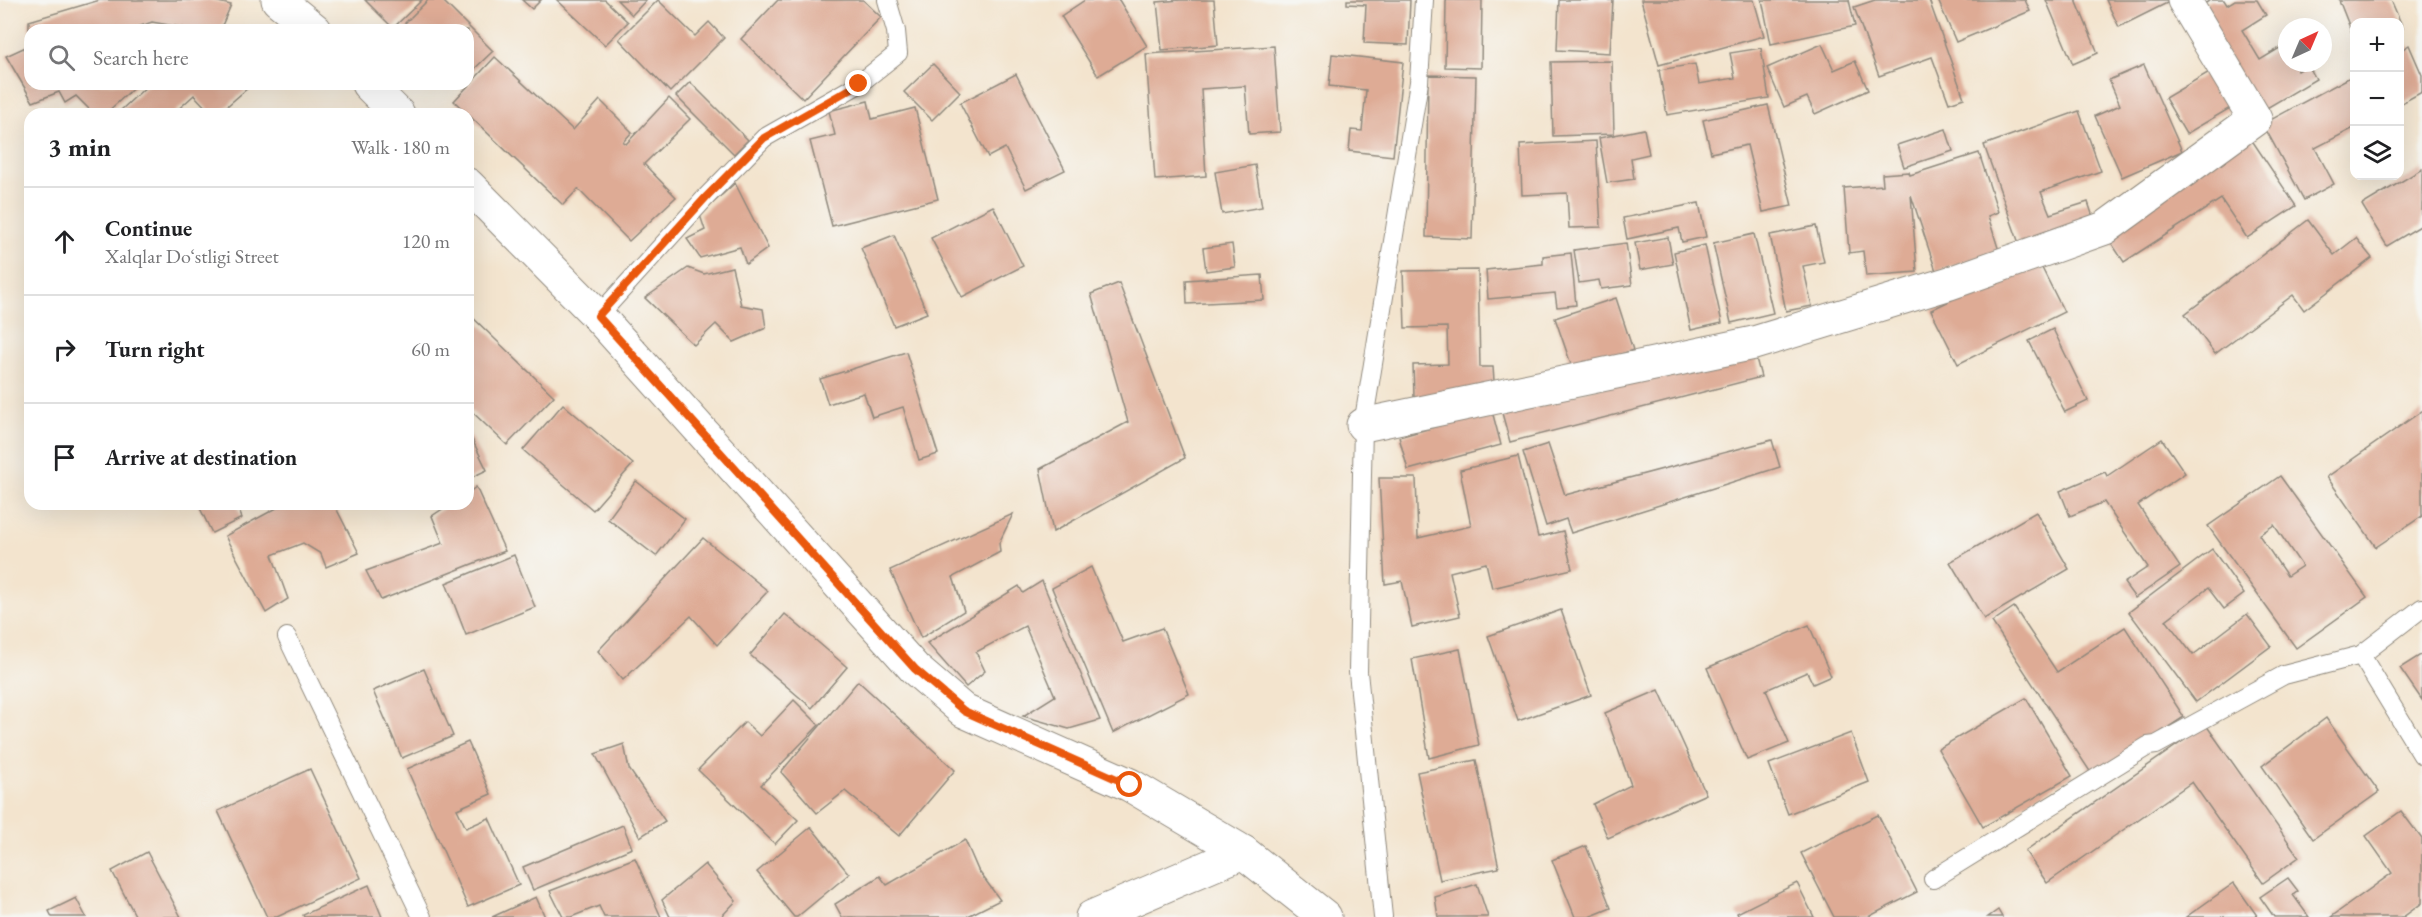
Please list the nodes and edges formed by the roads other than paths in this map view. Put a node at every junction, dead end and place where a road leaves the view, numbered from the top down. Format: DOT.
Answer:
graph roads {
  1 [pos="278,0"];
  2 [pos="888,0"];
  3 [pos="1424,0"];
  4 [pos="2184,0"];
  5 [pos="308,24"];
  6 [pos="374,90"];
  7 [pos="392,108"];
  8 [pos="474,191"];
  9 [pos="598,316"];
  10 [pos="1363,425"];
  11 [pos="2422,608"];
  12 [pos="287,637"];
  13 [pos="2361,655"];
  14 [pos="2422,755"];
  15 [pos="1243,852"];
  16 [pos="1933,879"];
  17 [pos="422,917"];
  18 [pos="1092,917"];
  19 [pos="1325,917"];
  20 [pos="1383,917"];
  1 -- 5 [label="street"];
  2 -- 9 [label="lane"];
  3 -- 10 [label="lane"];
  4 -- 10 [label="street"];
  6 -- 7 [label="street"];
  8 -- 9 [label="street"];
  9 -- 15 [label="street"];
  10 -- 20 [label="lane"];
  11 -- 13 [label="lane"];
  12 -- 17 [label="lane"];
  13 -- 14 [label="lane"];
  13 -- 16 [label="lane"];
  15 -- 18 [label="street"];
  15 -- 19 [label="street"];
}
